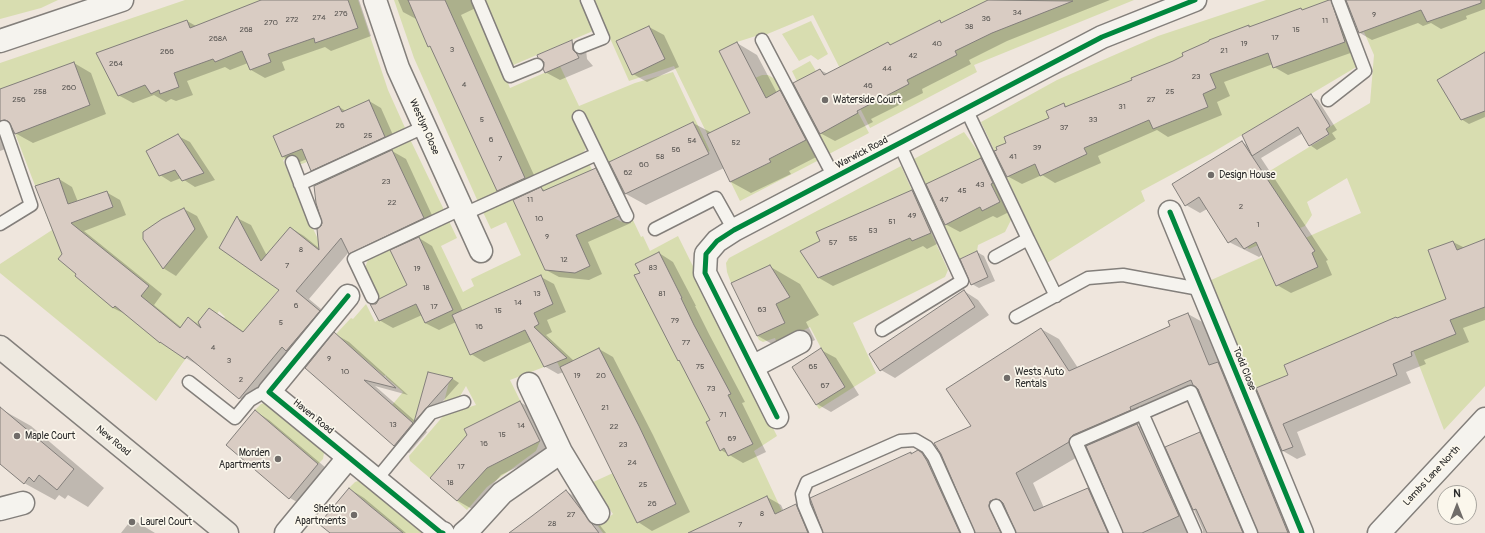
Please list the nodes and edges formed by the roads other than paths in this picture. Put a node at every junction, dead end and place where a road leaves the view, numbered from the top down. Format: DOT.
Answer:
graph roads {
  1 [pos="122,0"];
  2 [pos="375,0"];
  3 [pos="478,0"];
  4 [pos="587,0"];
  5 [pos="1194,0"];
  6 [pos="1338,0"];
  7 [pos="762,40"];
  8 [pos="0,42"];
  9 [pos="580,47"];
  10 [pos="537,65"];
  11 [pos="1328,100"];
  12 [pos="965,107"];
  13 [pos="579,117"];
  14 [pos="4,127"];
  15 [pos="424,127"];
  16 [pos="899,143"];
  17 [pos="597,154"];
  18 [pos="292,162"];
  19 [pos="834,177"];
  20 [pos="300,184"];
  21 [pos="463,211"];
  22 [pos="1170,212"];
  23 [pos="627,216"];
  24 [pos="315,222"];
  25 [pos="0,224"];
  26 [pos="655,228"];
  27 [pos="734,230"];
  28 [pos="1028,239"];
  29 [pos="481,251"];
  30 [pos="995,257"];
  31 [pos="1201,286"];
  32 [pos="348,296"];
  33 [pos="1056,296"];
  34 [pos="372,297"];
  35 [pos="1016,317"];
  36 [pos="882,330"];
  37 [pos="800,342"];
  38 [pos="0,347"];
  39 [pos="752,367"];
  40 [pos="190,382"];
  41 [pos="529,384"];
  42 [pos="269,392"];
  43 [pos="464,402"];
  44 [pos="1142,413"];
  45 [pos="777,417"];
  46 [pos="1485,419"];
  47 [pos="562,452"];
  48 [pos="348,458"];
  49 [pos="376,480"];
  50 [pos="23,503"];
  51 [pos="996,506"];
  52 [pos="0,509"];
  53 [pos="598,513"];
  54 [pos="227,533"];
  55 [pos="286,533"];
  56 [pos="443,533"];
  57 [pos="464,533"];
  58 [pos="816,533"];
  59 [pos="968,533"];
  60 [pos="1008,533"];
  61 [pos="1116,533"];
  62 [pos="1195,533"];
  63 [pos="1251,533"];
  64 [pos="1302,533"];
  65 [pos="1379,533"];
  1 -- 8 [label="street"];
  2 -- 15 [label="street, Westlyn Close"];
  3 -- 10 [label="lane"];
  4 -- 9 [label="lane"];
  5 -- 12 [label="street, Warwick Road"];
  6 -- 11 [label="lane"];
  7 -- 19 [label="lane"];
  12 -- 16 [label="street, Warwick Road"];
  12 -- 28 [label="lane"];
  13 -- 17 [label="lane"];
  14 -- 25 [label="lane"];
  15 -- 20 [label="lane"];
  15 -- 21 [label="street, Westlyn Close"];
  16 -- 19 [label="street, Warwick Road"];
  16 -- 36 [label="lane"];
  17 -- 21 [label="lane"];
  17 -- 23 [label="lane"];
  18 -- 20 [label="lane"];
  19 -- 27 [label="street, Warwick Road"];
  20 -- 24 [label="lane"];
  21 -- 29 [label="street, Westlyn Close"];
  21 -- 34 [label="lane"];
  22 -- 31 [label="street, Todd Close"];
  26 -- 27 [label="lane"];
  27 -- 39 [label="street, Warwick Road"];
  28 -- 30 [label="lane"];
  28 -- 33 [label="lane"];
  31 -- 33 [label="lane"];
  31 -- 64 [label="street, Todd Close"];
  32 -- 42 [label="street"];
  33 -- 35 [label="lane"];
  37 -- 39 [label="street"];
  38 -- 54 [label="main road, New Road"];
  39 -- 45 [label="street, Warwick Road"];
  40 -- 42 [label="lane"];
  41 -- 47 [label="street"];
  42 -- 48 [label="street, Haven Road"];
  43 -- 49 [label="lane"];
  44 -- 61 [label="lane"];
  44 -- 62 [label="lane"];
  44 -- 63 [label="lane"];
  46 -- 65 [label="street, Lambs Lane North"];
  47 -- 53 [label="street"];
  47 -- 57 [label="street"];
  48 -- 49 [label="street, Haven Road"];
  48 -- 55 [label="street"];
  49 -- 56 [label="street, Haven Road"];
  50 -- 52 [label="street"];
  51 -- 60 [label="lane"];
  58 -- 59 [label="lane"];
}
